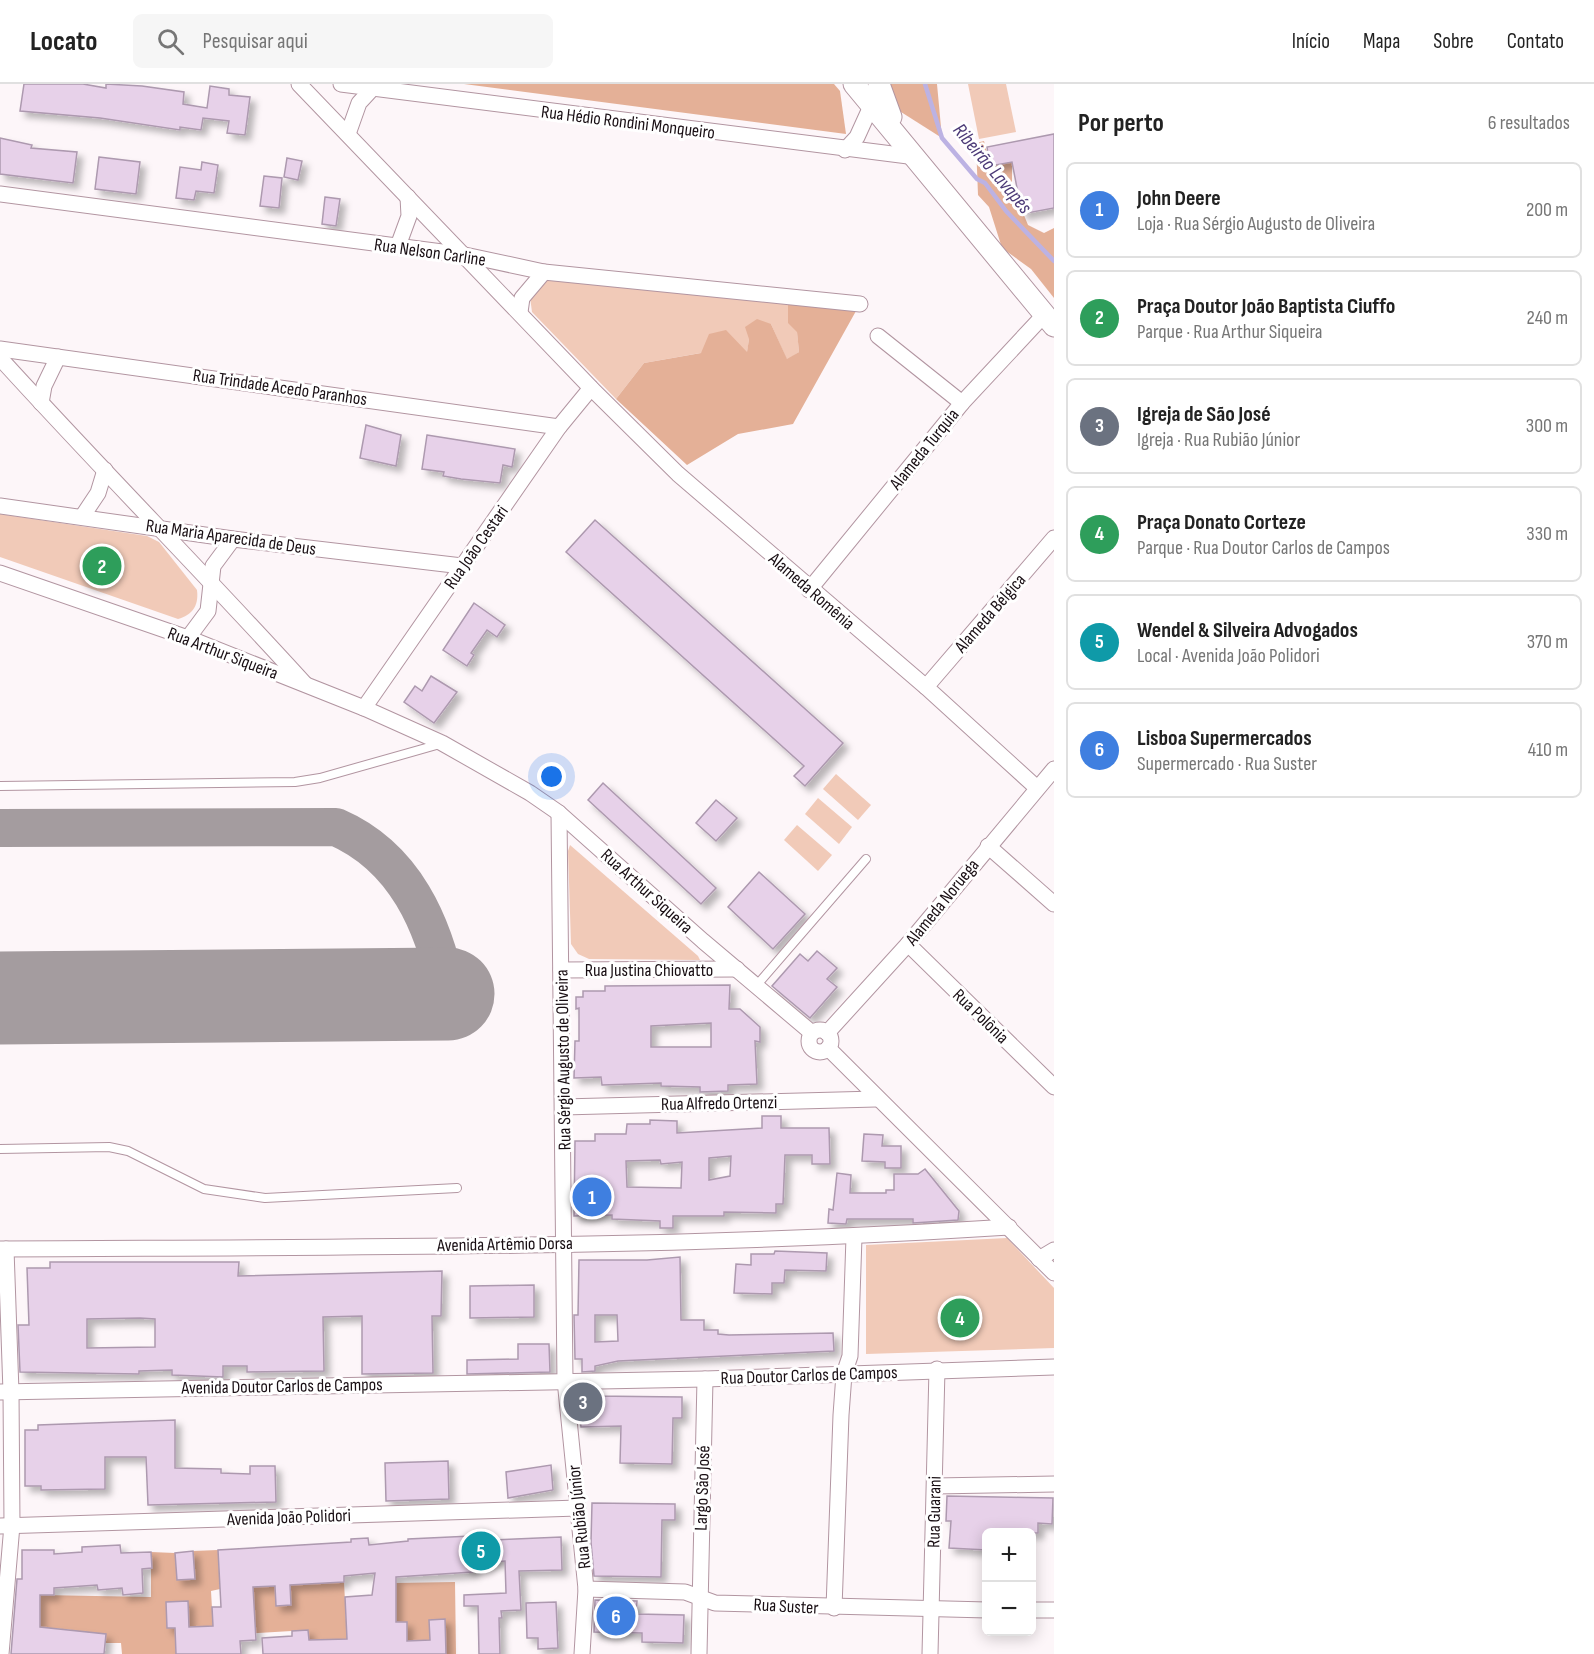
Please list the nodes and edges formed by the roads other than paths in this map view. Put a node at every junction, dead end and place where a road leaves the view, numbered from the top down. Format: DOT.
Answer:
graph roads {
  1 [pos="299,84"];
  2 [pos="341,84"];
  3 [pos="854,84"];
  4 [pos="372,89"];
  5 [pos="875,94"];
  6 [pos="348,134"];
  7 [pos="845,150"];
  8 [pos="916,157"];
  9 [pos="0,194"];
  10 [pos="408,197"];
  11 [pos="398,246"];
  12 [pos="465,255"];
  13 [pos="544,272"];
  14 [pos="860,304"];
  15 [pos="520,312"];
  16 [pos="1049,320"];
  17 [pos="878,336"];
  18 [pos="0,349"];
  19 [pos="58,357"];
  20 [pos="0,358"];
  21 [pos="591,388"];
  22 [pos="41,403"];
  23 [pos="962,403"];
  24 [pos="559,427"];
  25 [pos="105,470"];
  26 [pos="0,506"];
  27 [pos="82,517"];
  28 [pos="156,527"];
  29 [pos="233,538"];
  30 [pos="1054,538"];
  31 [pos="462,566"];
  32 [pos="0,573"];
  33 [pos="210,579"];
  34 [pos="809,590"];
  35 [pos="188,639"];
  36 [pos="308,687"];
  37 [pos="926,687"];
  38 [pos="364,708"];
  39 [pos="442,743"];
  40 [pos="1054,769"];
  41 [pos="0,786"];
  42 [pos="1037,788"];
  43 [pos="560,813"];
  44 [pos="988,846"];
  45 [pos="866,859"];
  46 [pos="1054,904"];
  47 [pos="908,945"];
  48 [pos="737,969"];
  49 [pos="561,970"];
  50 [pos="756,986"];
  51 [pos="822,1038"];
  52 [pos="1054,1087"];
  53 [pos="876,1099"];
  54 [pos="563,1107"];
  55 [pos="0,1149"];
  56 [pos="457,1188"];
  57 [pos="1009,1227"];
  58 [pos="854,1237"];
  59 [pos="565,1244"];
  60 [pos="3,1249"];
  61 [pos="1054,1250"];
  62 [pos="1039,1259"];
  63 [pos="1054,1273"];
  64 [pos="3,1290"];
  65 [pos="1054,1367"];
  66 [pos="937,1369"];
  67 [pos="844,1374"];
  68 [pos="705,1379"];
  69 [pos="565,1380"];
  70 [pos="6,1392"];
  71 [pos="1054,1484"];
  72 [pos="935,1486"];
  73 [pos="578,1508"];
  74 [pos="6,1525"];
  75 [pos="586,1589"];
  76 [pos="699,1596"];
  77 [pos="834,1608"];
  78 [pos="932,1609"];
  79 [pos="982,1610"];
  80 [pos="1036,1610"];
  81 [pos="1054,1610"];
  82 [pos="1,1654"];
  83 [pos="582,1654"];
  84 [pos="699,1654"];
  85 [pos="930,1654"];
  1 -- 6 [label="street, Alameda Romênia"];
  2 -- 4 [label="street, Rua Hédio Rondini Monqueiro"];
  3 -- 5 [label="street"];
  4 -- 6 [label="street"];
  4 -- 7 [label="street, Rua Hédio Rondini Monqueiro"];
  5 -- 7 [label="street"];
  5 -- 8 [label="street"];
  6 -- 10 [label="street, Alameda Romênia"];
  7 -- 8 [label="street, Rua Hédio Rondini Monqueiro"];
  8 -- 16 [label="street"];
  9 -- 11 [label="street, Rua Nelson Carline"];
  10 -- 11 [label="street"];
  10 -- 12 [label="street, Alameda Romênia"];
  11 -- 12 [label="street, Rua Nelson Carline"];
  12 -- 13 [label="street, Rua Nelson Carline"];
  12 -- 15 [label="street, Alameda Romênia"];
  13 -- 14 [label="street, Rua Nelson Carline"];
  13 -- 15 [label="street"];
  15 -- 21 [label="street, Alameda Romênia"];
  16 -- 23 [label="street, Alameda Turquia"];
  17 -- 23 [label="street"];
  18 -- 19 [label="street, Rua Trindade Acedo Paranhos"];
  19 -- 22 [label="street"];
  19 -- 24 [label="street, Rua Trindade Acedo Paranhos"];
  20 -- 22 [label="street"];
  21 -- 24 [label="street, Rua João Cestari"];
  21 -- 34 [label="street, Alameda Romênia"];
  22 -- 25 [label="street"];
  23 -- 34 [label="street, Alameda Turquia"];
  24 -- 31 [label="street, Rua João Cestari"];
  25 -- 27 [label="street"];
  25 -- 28 [label="street"];
  26 -- 27 [label="street, Rua Maria Aparecida de Deus"];
  27 -- 28 [label="street, Rua Maria Aparecida de Deus"];
  28 -- 29 [label="street, Rua Maria Aparecida de Deus"];
  28 -- 33 [label="street"];
  29 -- 31 [label="street, Rua Maria Aparecida de Deus"];
  29 -- 33 [label="street"];
  30 -- 37 [label="street, Alameda Bélgica"];
  31 -- 38 [label="street, Rua João Cestari"];
  32 -- 35 [label="street, Rua Arthur Siqueira"];
  33 -- 35 [label="street"];
  33 -- 36 [label="street"];
  34 -- 37 [label="street, Alameda Romênia"];
  35 -- 36 [label="street, Rua Arthur Siqueira"];
  36 -- 38 [label="street, Rua Arthur Siqueira"];
  37 -- 42 [label="street, Alameda Romênia"];
  38 -- 39 [label="street, Rua Arthur Siqueira"];
  39 -- 41 [label="lane"];
  39 -- 43 [label="street, Rua Arthur Siqueira"];
  40 -- 42 [label="street, Alameda Noruega"];
  42 -- 44 [label="street, Alameda Noruega"];
  43 -- 48 [label="street, Rua Arthur Siqueira"];
  43 -- 49 [label="street, Rua Sérgio Augusto de Oliveira"];
  44 -- 46 [label="street"];
  44 -- 47 [label="street, Alameda Noruega"];
  45 -- 50 [label="lane"];
  47 -- 51 [label="street, Alameda Noruega"];
  47 -- 52 [label="street, Rua Polônia"];
  48 -- 49 [label="street, Rua Justina Chiovatto"];
  48 -- 50 [label="street, Rua Arthur Siqueira"];
  49 -- 54 [label="street, Rua Sérgio Augusto de Oliveira"];
  50 -- 51 [label="street, Rua Arthur Siqueira"];
  51 -- 53 [label="street, Rua Arthur Siqueira"];
  53 -- 54 [label="street, Rua Alfredo Ortenzi"];
  53 -- 57 [label="street, Rua Arthur Siqueira"];
  54 -- 59 [label="street, Rua Sérgio Augusto de Oliveira"];
  55 -- 56 [label="lane"];
  57 -- 58 [label="street, Avenida Artêmio Dorsa"];
  57 -- 62 [label="street, Rua Arthur Siqueira"];
  58 -- 59 [label="street, Avenida Artêmio Dorsa"];
  58 -- 67 [label="street"];
  59 -- 60 [label="street, Avenida Artêmio Dorsa"];
  59 -- 69 [label="street, Rua Sérgio Augusto de Oliveira"];
  60 -- 64 [label="street"];
  61 -- 62 [label="street"];
  62 -- 63 [label="street, Rua Arthur Siqueira"];
  64 -- 70 [label="street"];
  65 -- 66 [label="street, Rua Doutor Carlos de Campos"];
  66 -- 67 [label="street, Rua Doutor Carlos de Campos"];
  66 -- 72 [label="street, Rua Guarani"];
  67 -- 68 [label="street, Rua Doutor Carlos de Campos"];
  67 -- 77 [label="street"];
  68 -- 69 [label="street, Rua Doutor Carlos de Campos"];
  68 -- 76 [label="street, Largo São José"];
  69 -- 70 [label="street, Avenida Doutor Carlos de Campos"];
  69 -- 73 [label="street, Rua Rubião Júnior"];
  70 -- 74 [label="street"];
  71 -- 72 [label="street"];
  72 -- 78 [label="street, Rua Guarani"];
  73 -- 74 [label="street, Avenida João Polidori"];
  73 -- 75 [label="street, Rua Rubião Júnior"];
  74 -- 82 [label="street"];
  75 -- 76 [label="street, Rua Suster"];
  75 -- 83 [label="street, Rua Rubião Júnior"];
  76 -- 77 [label="street, Rua Suster"];
  76 -- 84 [label="street, Largo São José"];
  77 -- 78 [label="street, Rua Suster"];
  78 -- 79 [label="street, Rua Suster"];
  78 -- 85 [label="street, Rua Guarani"];
  80 -- 81 [label="street"];
}
